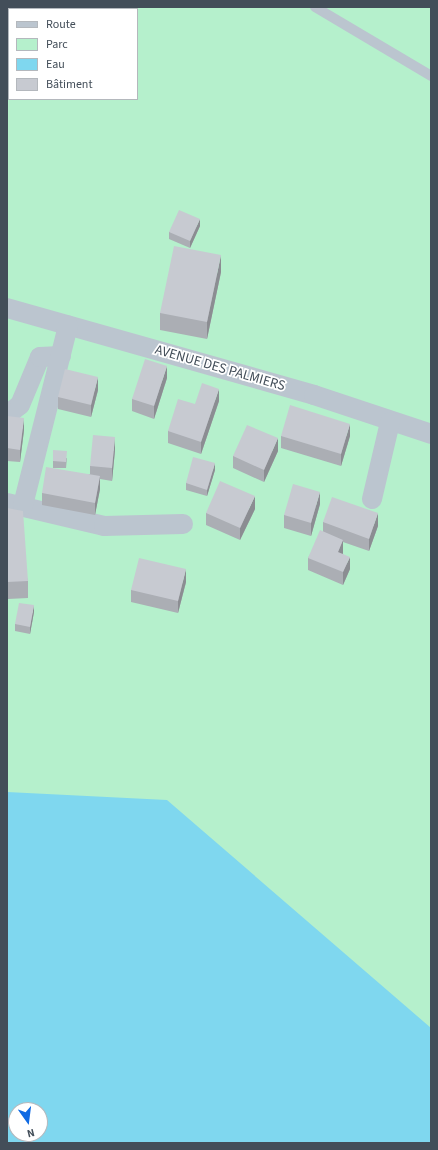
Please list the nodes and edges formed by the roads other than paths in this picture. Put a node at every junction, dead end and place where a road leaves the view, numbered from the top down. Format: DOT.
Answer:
graph roads {
  1 [pos="315,7"];
  2 [pos="431,76"];
  3 [pos="7,308"];
  4 [pos="68,326"];
  5 [pos="61,356"];
  6 [pos="7,415"];
  7 [pos="390,422"];
  8 [pos="431,434"];
  9 [pos="372,499"];
  10 [pos="15,504"];
  11 [pos="183,524"];
  1 -- 2 [label="lane"];
  3 -- 4 [label="street, AVENUE DES PALMIERS"];
  4 -- 5 [label="street"];
  4 -- 7 [label="street, AVENUE DES PALMIERS"];
  5 -- 6 [label="street"];
  5 -- 10 [label="street"];
  7 -- 8 [label="street, AVENUE DES PALMIERS"];
  7 -- 9 [label="street"];
  10 -- 11 [label="street"];
}
